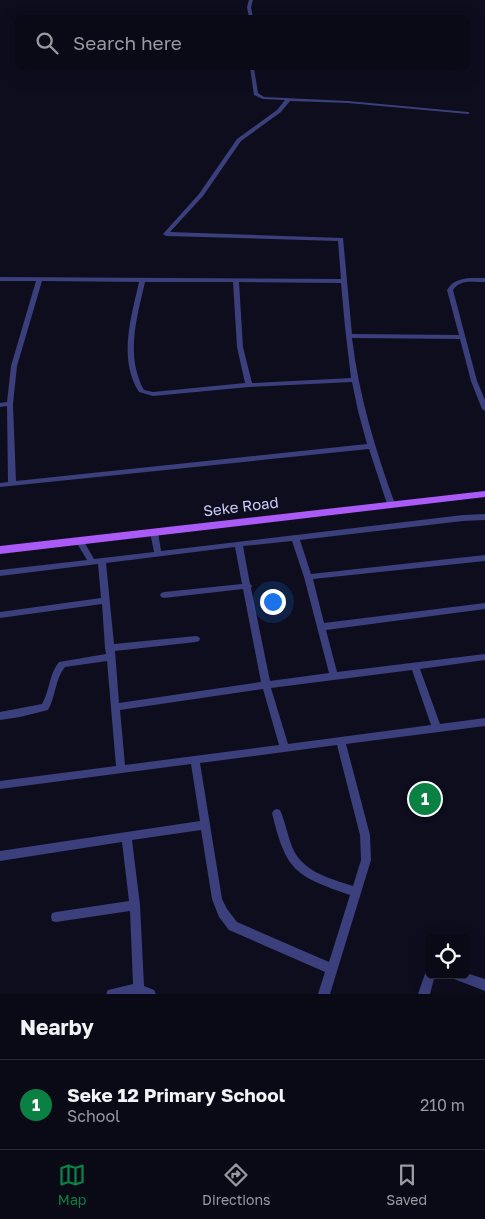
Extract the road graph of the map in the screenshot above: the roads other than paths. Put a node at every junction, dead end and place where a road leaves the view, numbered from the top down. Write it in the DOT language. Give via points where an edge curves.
graph roads {
  1 [pos="251,0"];
  2 [pos="250,15"];
  3 [pos="252,70"];
  4 [pos="289,99"];
  5 [pos="468,113"];
  6 [pos="0,279"];
  7 [pos="40,279"];
  8 [pos="142,280"];
  9 [pos="485,280"];
  10 [pos="236,281"];
  11 [pos="343,281"];
  12 [pos="349,336"];
  13 [pos="462,337"];
  14 [pos="355,380"];
  15 [pos="249,384"];
  16 [pos="10,404"];
  17 [pos="0,405"];
  18 [pos="485,408"];
  19 [pos="371,446"];
  20 [pos="12,484"];
  21 [pos="0,485"];
  22 [pos="485,494"];
  23 [pos="391,504"];
  24 [pos="485,517"];
  25 [pos="154,532"];
  26 [pos="294,537"];
  27 [pos="79,540"];
  28 [pos="239,546"];
  29 [pos="0,550"];
  30 [pos="158,554"];
  31 [pos="485,558"];
  32 [pos="102,561"];
  33 [pos="92,562"];
  34 [pos="0,573"];
  35 [pos="308,578"];
  36 [pos="248,586"];
  37 [pos="164,595"];
  38 [pos="104,601"];
  39 [pos="485,606"];
  40 [pos="0,615"];
  41 [pos="322,627"];
  42 [pos="196,639"];
  43 [pos="109,653"];
  44 [pos="485,656"];
  45 [pos="415,666"];
  46 [pos="334,676"];
  47 [pos="266,685"];
  48 [pos="115,707"];
  49 [pos="0,716"];
  50 [pos="485,722"];
  51 [pos="436,726"];
  52 [pos="340,740"];
  53 [pos="284,747"];
  54 [pos="195,759"];
  55 [pos="121,769"];
  56 [pos="0,785"];
  57 [pos="277,814"];
  58 [pos="204,825"];
  59 [pos="127,838"];
  60 [pos="0,856"];
  61 [pos="356,892"];
  62 [pos="135,905"];
  63 [pos="56,917"];
  64 [pos="332,968"];
  65 [pos="429,979"];
  66 [pos="469,979"];
  67 [pos="485,985"];
  68 [pos="139,989"];
  69 [pos="112,994"];
  70 [pos="150,994"];
  71 [pos="324,994"];
  72 [pos="424,994"];
  1 -- 2 [label="street" via="248,7"];
  3 -- 4 [label="street" via="256,94 263,98"];
  4 -- 5 [label="street"];
  4 -- 11 [label="street" via="280,111 238,140 201,195 166,234 341,239"];
  6 -- 7 [label="street"];
  7 -- 8 [label="street"];
  7 -- 16 [label="street" via="14,366"];
  8 -- 10 [label="street"];
  8 -- 15 [label="street" via="132,324 131,354 137,386 141,391 153,394"];
  9 -- 13 [label="street" via="467,280 452,285 450,290"];
  10 -- 11 [label="street"];
  10 -- 15 [label="street" via="240,347"];
  11 -- 12 [label="street"];
  12 -- 13 [label="street"];
  12 -- 14 [label="street"];
  13 -- 18 [label="street"];
  14 -- 15 [label="street"];
  14 -- 19 [label="street"];
  16 -- 17 [label="street"];
  16 -- 20 [label="street"];
  19 -- 20 [label="street"];
  19 -- 23 [label="street"];
  20 -- 21 [label="street"];
  22 -- 23 [label="main road, Seke Road"];
  23 -- 25 [label="main road, Seke Road"];
  24 -- 26 [label="street"];
  25 -- 27 [label="main road, Seke Road"];
  25 -- 30 [label="street"];
  26 -- 28 [label="street"];
  26 -- 35 [label="street"];
  27 -- 29 [label="main road, Seke Road"];
  27 -- 33 [label="street"];
  28 -- 30 [label="street"];
  28 -- 36 [label="street"];
  30 -- 32 [label="street"];
  31 -- 35 [label="street"];
  32 -- 33 [label="street"];
  32 -- 38 [label="street"];
  33 -- 34 [label="street"];
  35 -- 41 [label="street"];
  36 -- 37 [label="street"];
  36 -- 47 [label="street"];
  38 -- 40 [label="street"];
  38 -- 43 [label="street"];
  39 -- 41 [label="street"];
  41 -- 46 [label="street"];
  42 -- 43 [label="street"];
  43 -- 48 [label="street"];
  43 -- 49 [label="street" via="62,664 45,707"];
  44 -- 45 [label="street"];
  45 -- 46 [label="street"];
  45 -- 51 [label="street"];
  46 -- 47 [label="street"];
  47 -- 48 [label="street"];
  47 -- 53 [label="street"];
  48 -- 55 [label="street"];
  50 -- 51 [label="street"];
  51 -- 52 [label="street"];
  52 -- 53 [label="street"];
  52 -- 61 [label="street" via="367,848"];
  53 -- 54 [label="street"];
  54 -- 55 [label="street"];
  54 -- 58 [label="street"];
  55 -- 56 [label="street"];
  57 -- 61 [label="street" via="287,850 303,872"];
  58 -- 59 [label="street"];
  58 -- 64 [label="street" via="217,900 233,926"];
  59 -- 60 [label="street"];
  59 -- 62 [label="street"];
  61 -- 64 [label="street"];
  62 -- 63 [label="street"];
  62 -- 68 [label="street"];
  64 -- 71 [label="street"];
  65 -- 72 [label="street"];
  66 -- 67 [label="street"];
  68 -- 69 [label="street"];
  68 -- 70 [label="street"];
}
